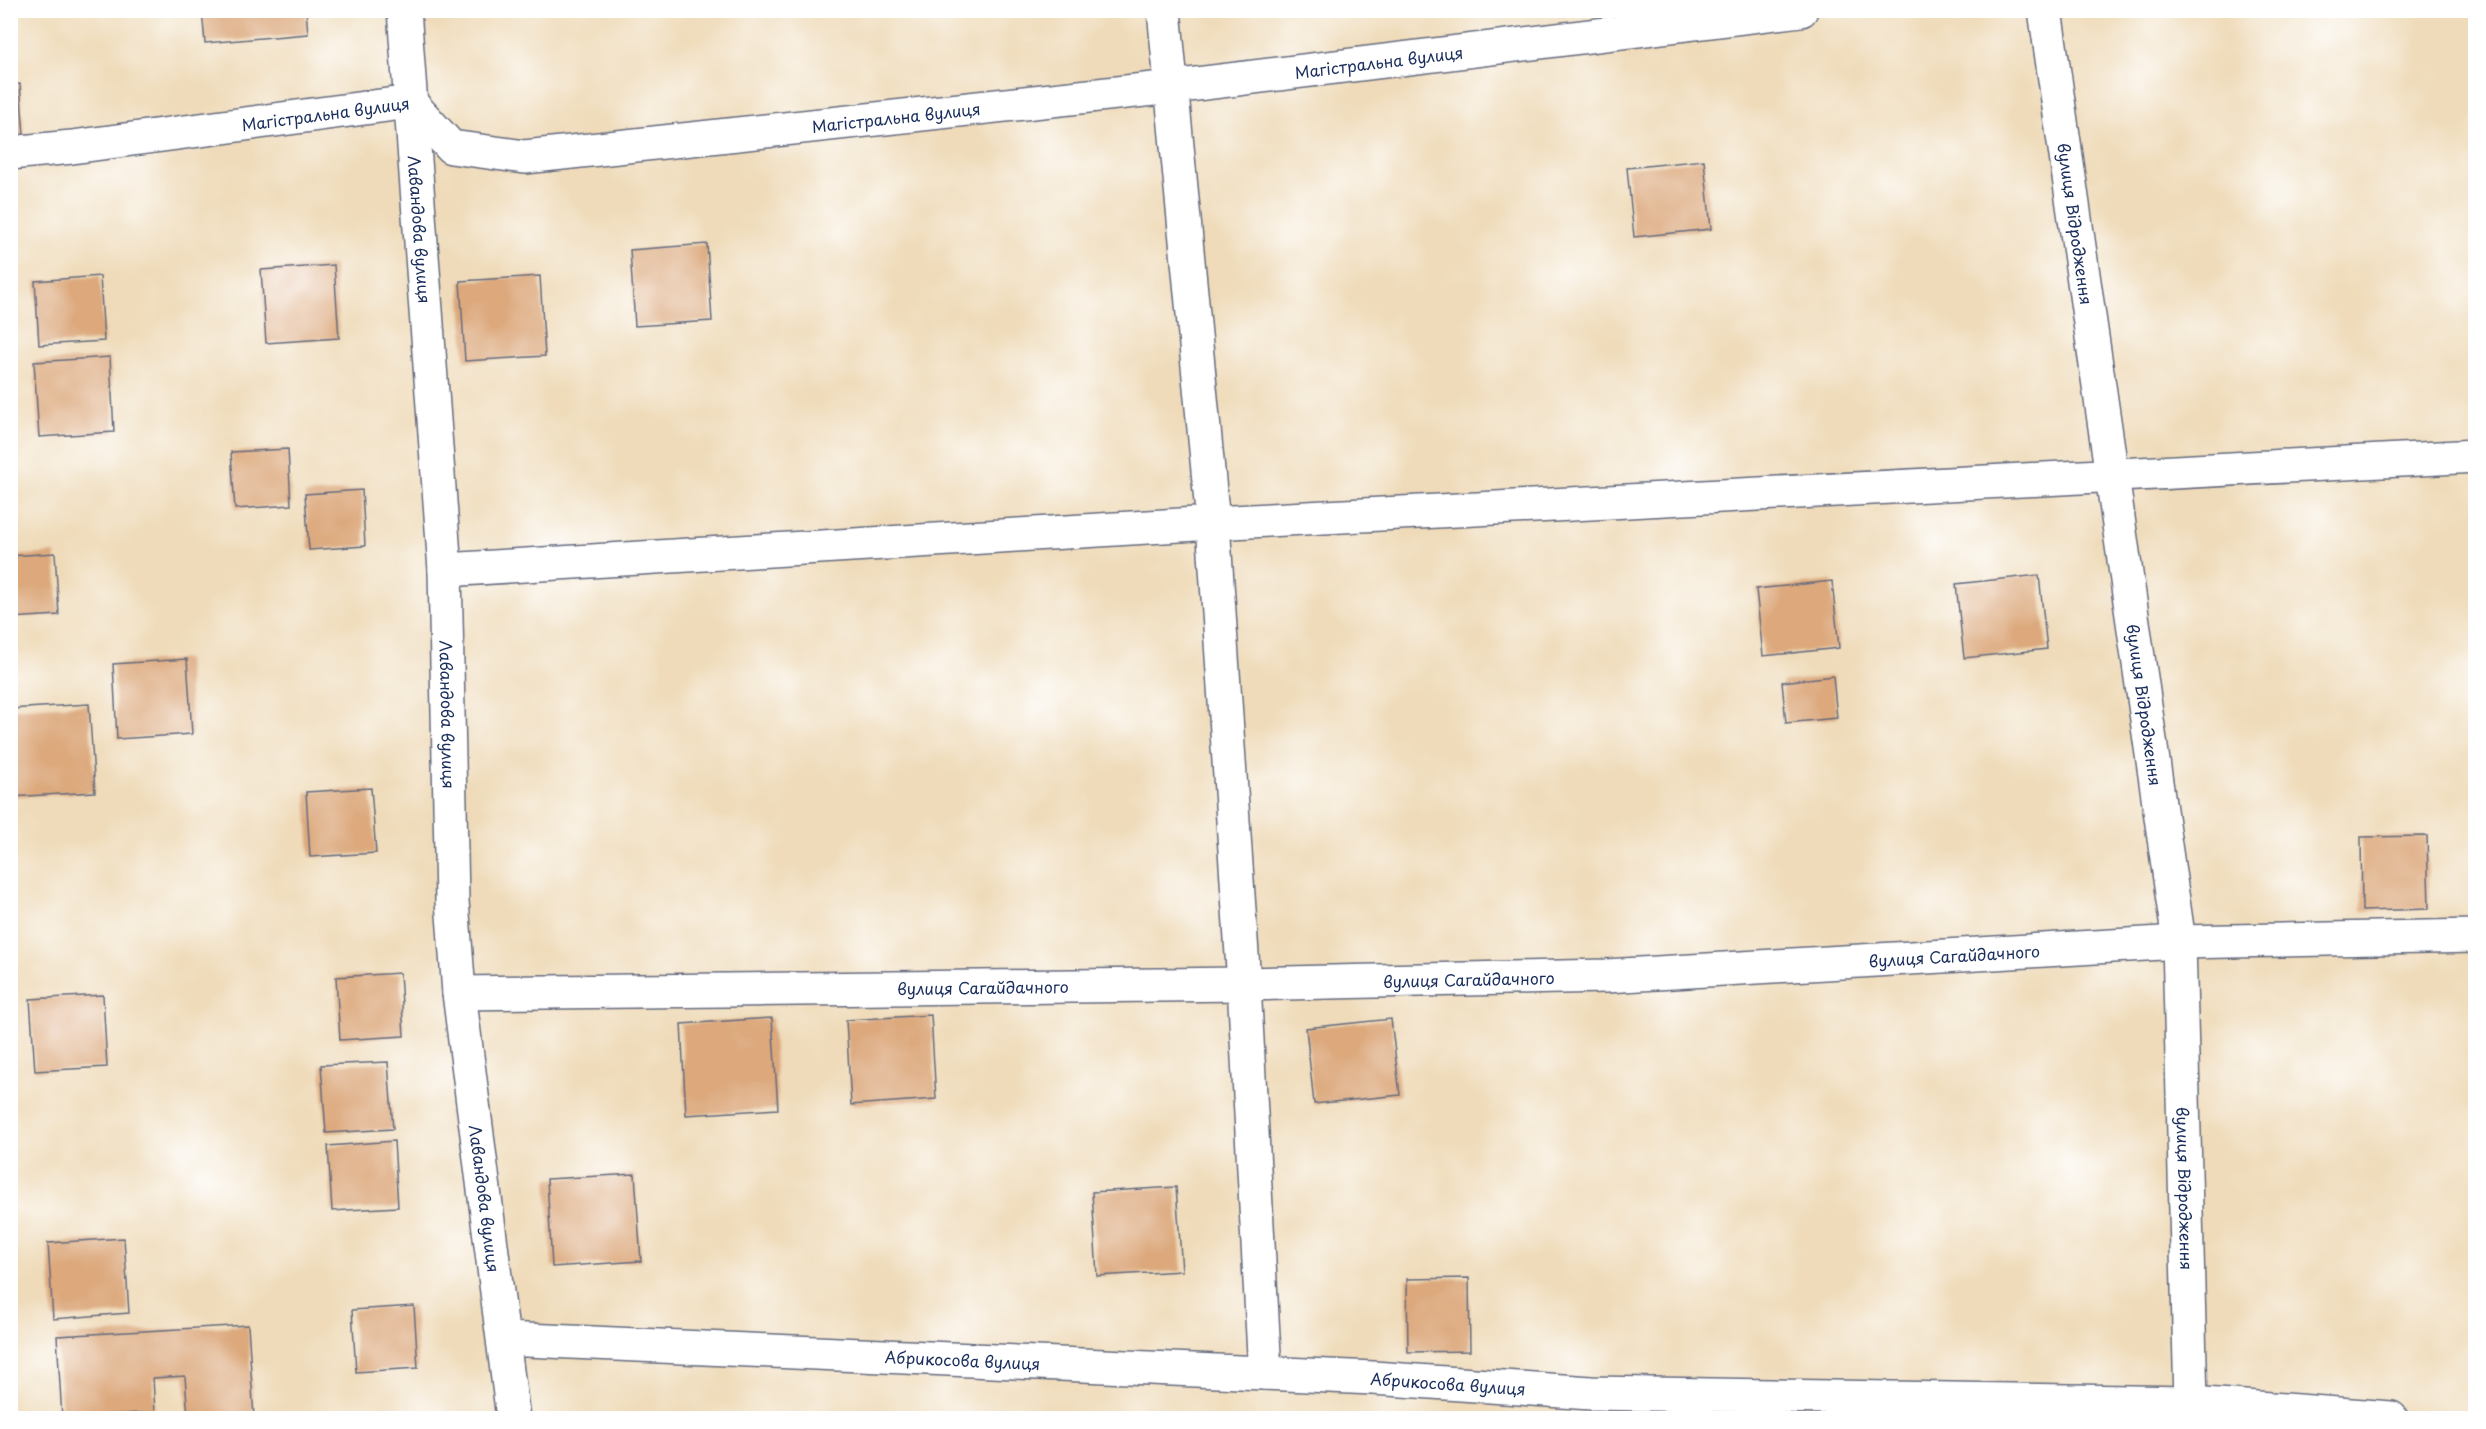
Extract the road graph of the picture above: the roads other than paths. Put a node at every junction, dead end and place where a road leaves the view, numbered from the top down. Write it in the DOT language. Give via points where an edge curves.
graph roads {
  1 [pos="404,10"];
  2 [pos="1164,10"];
  3 [pos="1801,10"];
  4 [pos="2044,10"];
  5 [pos="1172,87"];
  6 [pos="410,102"];
  7 [pos="10,153"];
  8 [pos="2475,456"];
  9 [pos="2113,476"];
  10 [pos="1213,524"];
  11 [pos="445,570"];
  12 [pos="2475,936"];
  13 [pos="2179,942"];
  14 [pos="1244,984"];
  15 [pos="459,993"];
  16 [pos="504,1340"];
  17 [pos="1265,1373"];
  18 [pos="1585,1406"];
  19 [pos="2188,1411"];
  20 [pos="513,1419"];
  21 [pos="2391,1419"];
  1 -- 6 [label="street, Лавандова вулиця"];
  2 -- 5 [label="street"];
  3 -- 5 [label="street, Магістральна вулиця"];
  4 -- 9 [label="street, вулиця Відродження"];
  5 -- 6 [label="street, Магістральна вулиця" via="525,157 451,147"];
  5 -- 10 [label="street"];
  6 -- 7 [label="street, Магістральна вулиця"];
  6 -- 11 [label="street, Лавандова вулиця"];
  8 -- 9 [label="street"];
  9 -- 10 [label="street"];
  9 -- 13 [label="street, вулиця Відродження"];
  10 -- 11 [label="street"];
  10 -- 14 [label="street"];
  11 -- 15 [label="street, Лавандова вулиця" via="452,901"];
  12 -- 13 [label="street, вулиця Сагайдачного"];
  13 -- 14 [label="street, вулиця Сагайдачного" via="1606,976"];
  13 -- 19 [label="street, вулиця Відродження"];
  14 -- 15 [label="street, вулиця Сагайдачного"];
  14 -- 17 [label="street"];
  15 -- 16 [label="street, Лавандова вулиця"];
  16 -- 17 [label="street, Абрикосова вулиця"];
  16 -- 20 [label="street, Лавандова вулиця"];
  17 -- 18 [label="street, Абрикосова вулиця"];
  18 -- 19 [label="street, Абрикосова вулиця"];
  19 -- 21 [label="street, Абрикосова вулиця"];
}
